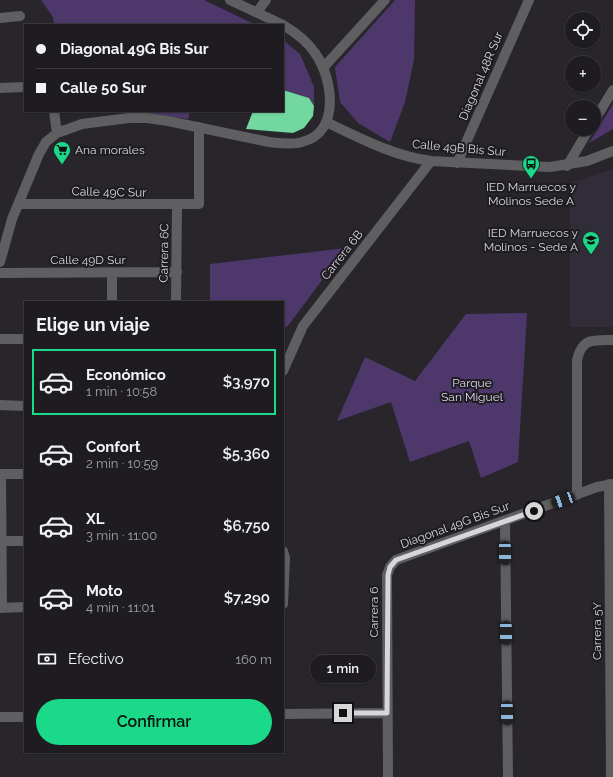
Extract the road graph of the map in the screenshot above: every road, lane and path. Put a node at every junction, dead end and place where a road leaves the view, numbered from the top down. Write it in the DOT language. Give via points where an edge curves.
graph roads {
  1 [pos="230,0"];
  2 [pos="266,0"];
  3 [pos="385,0"];
  4 [pos="528,0"];
  5 [pos="257,12"];
  6 [pos="20,16"];
  7 [pos="0,18"];
  8 [pos="281,24"];
  9 [pos="284,26"];
  10 [pos="323,68"];
  11 [pos="24,87"];
  12 [pos="0,88"];
  13 [pos="613,90"];
  14 [pos="601,110"];
  15 [pos="54,112"];
  16 [pos="326,122"];
  17 [pos="199,128"];
  18 [pos="57,133"];
  19 [pos="585,136"];
  20 [pos="613,151"];
  21 [pos="431,161"];
  22 [pos="457,163"];
  23 [pos="567,166"];
  24 [pos="19,204"];
  25 [pos="177,205"];
  26 [pos="0,262"];
  27 [pos="177,272"];
  28 [pos="0,273"];
  29 [pos="112,273"];
  30 [pos="112,301"];
  31 [pos="176,301"];
  32 [pos="0,339"];
  33 [pos="24,339"];
  34 [pos="613,340"];
  35 [pos="284,370"];
  36 [pos="0,405"];
  37 [pos="24,406"];
  38 [pos="0,474"];
  39 [pos="24,474"];
  40 [pos="611,484"];
  41 [pos="577,495"];
  42 [pos="505,521"];
  43 [pos="2,541"];
  44 [pos="24,541"];
  45 [pos="284,554"];
  46 [pos="390,567"];
  47 [pos="284,581"];
  48 [pos="24,607"];
  49 [pos="1,608"];
  50 [pos="612,706"];
  51 [pos="387,713"];
  52 [pos="284,714"];
  53 [pos="0,717"];
  54 [pos="24,717"];
  55 [pos="388,777"];
  56 [pos="508,777"];
  57 [pos="611,777"];
  1 -- 5 [label="street"];
  2 -- 5 [label="street"];
  3 -- 10 [label="street"];
  4 -- 22 [label="street, Diagonal 48R Sur"];
  5 -- 8 [label="street"];
  6 -- 7 [label="street"];
  9 -- 10 [label="street" via="307,43"];
  10 -- 16 [label="street" via="330,94 330,112"];
  11 -- 12 [label="street"];
  13 -- 14 [label="street"];
  15 -- 18 [label="street"];
  16 -- 17 [label="street" via="313,138 302,142 285,143"];
  16 -- 21 [label="street, Calle 49B Bis Sur" via="394,153"];
  17 -- 18 [label="street" via="147,118 129,118 82,124"];
  17 -- 25 [label="street, Calle 49C Sur" via="199,204"];
  18 -- 24 [label="street" via="46,142 39,154"];
  19 -- 23 [label="street"];
  20 -- 23 [label="street, Calle 49B Bis Sur"];
  21 -- 22 [label="street, Calle 49B Bis Sur"];
  21 -- 35 [label="street, Carrera 6B" via="303,326"];
  22 -- 23 [label="street, Calle 49B Bis Sur"];
  24 -- 25 [label="street, Calle 49C Sur"];
  24 -- 26 [label="street"];
  25 -- 27 [label="street, Carrera 6C"];
  27 -- 29 [label="street, Calle 49D Sur"];
  27 -- 31 [label="street, Carrera 6C"];
  28 -- 29 [label="street, Calle 49D Sur"];
  29 -- 30 [label="street"];
  32 -- 33 [label="street"];
  34 -- 41 [label="street" via="591,341 584,344 577,360"];
  36 -- 37 [label="street"];
  38 -- 39 [label="street"];
  38 -- 43 [label="street"];
  40 -- 41 [label="street, Diagonal 49G Bis Sur"];
  40 -- 50 [label="street, Carrera 5Y"];
  41 -- 42 [label="street, Diagonal 49G Bis Sur"];
  42 -- 46 [label="street, Diagonal 49G Bis Sur" via="396,560"];
  42 -- 56 [label="street"];
  43 -- 44 [label="street"];
  43 -- 49 [label="street"];
  45 -- 47 [label="street"];
  46 -- 51 [label="street, Carrera 6"];
  48 -- 49 [label="street"];
  50 -- 57 [label="street, Carrera 5Y"];
  51 -- 52 [label="street"];
  51 -- 55 [label="street, Carrera 6"];
  53 -- 54 [label="street"];
}
